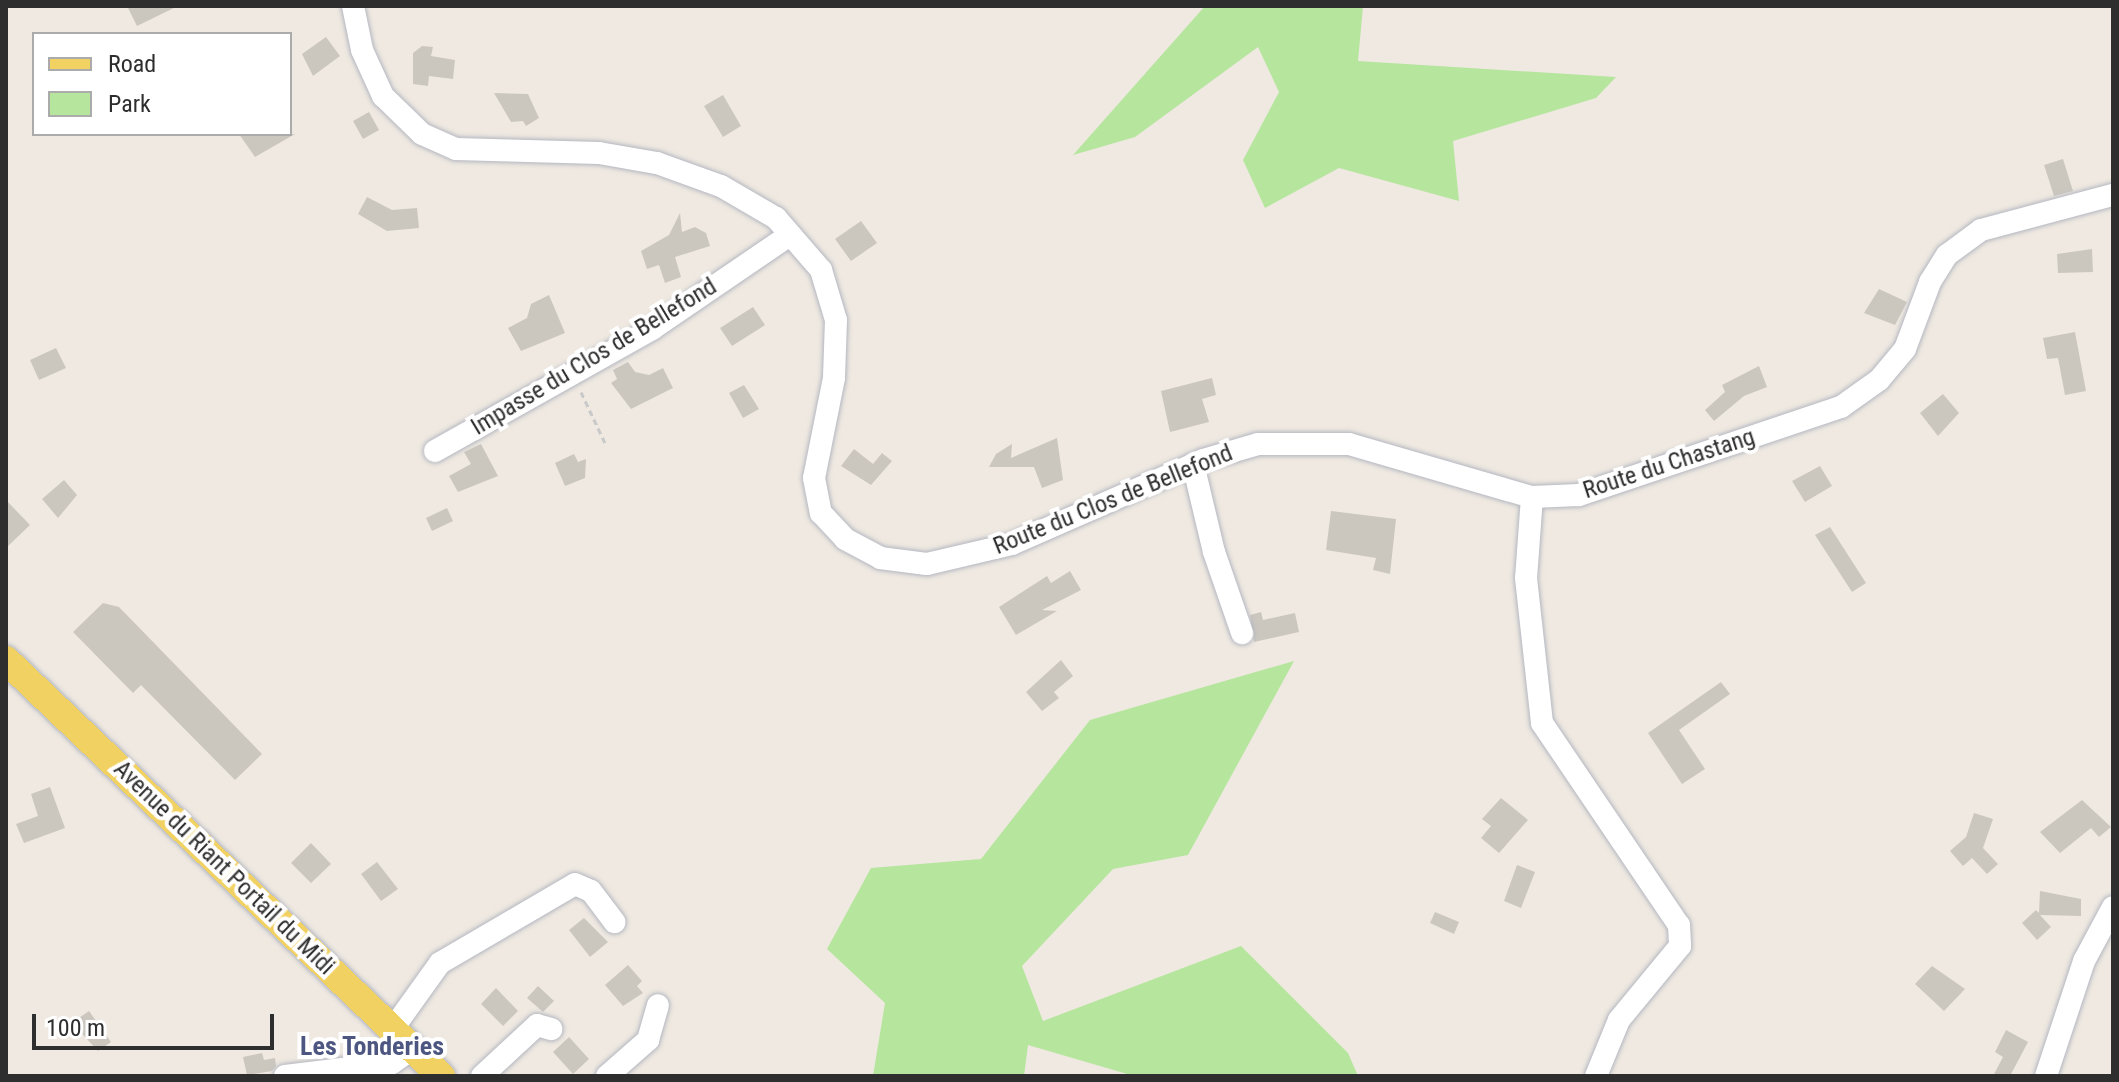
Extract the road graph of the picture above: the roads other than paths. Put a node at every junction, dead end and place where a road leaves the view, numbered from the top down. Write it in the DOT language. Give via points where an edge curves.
graph roads {
  1 [pos="353,6"];
  2 [pos="2113,195"];
  3 [pos="790,235"];
  4 [pos="435,451"];
  5 [pos="1193,464"];
  6 [pos="1532,497"];
  7 [pos="1242,633"];
  8 [pos="6,660"];
  9 [pos="2113,907"];
  10 [pos="614,922"];
  11 [pos="658,1005"];
  12 [pos="551,1029"];
  13 [pos="402,1039"];
  14 [pos="285,1076"];
  15 [pos="441,1076"];
  16 [pos="482,1076"];
  17 [pos="607,1076"];
  18 [pos="1596,1076"];
  19 [pos="2046,1076"];
  1 -- 3 [label="street, Route du Clos de Bellefond" via="362,50 383,96 422,134 456,149 599,153 657,163 721,186 776,218"];
  2 -- 6 [label="street, Route du Chastang" via="1981,230 1947,255 1930,282 1905,349 1879,380 1841,407 1579,495"];
  3 -- 4 [label="street, Impasse du Clos de Bellefond" via="652,329"];
  3 -- 5 [label="street, Route du Clos de Bellefond" via="821,270 836,320 834,378 814,478 821,513 845,539 880,558 927,564 1012,544"];
  5 -- 6 [label="street, Route du Clos de Bellefond" via="1258,444 1349,444"];
  5 -- 7 [label="street" via="1214,552"];
  6 -- 18 [label="street" via="1526,578 1542,723 1679,925 1680,946 1619,1020"];
  8 -- 13 [label="main road, Avenue du Riant Portail du Midi"];
  9 -- 19 [label="street" via="2084,961"];
  10 -- 13 [label="street" via="591,891 575,884 440,963"];
  11 -- 17 [label="street" via="648,1040"];
  12 -- 16 [label="street" via="537,1025"];
  13 -- 14 [label="street" via="392,1063"];
  13 -- 15 [label="main road, Avenue du Riant Portail du Midi"];
}
